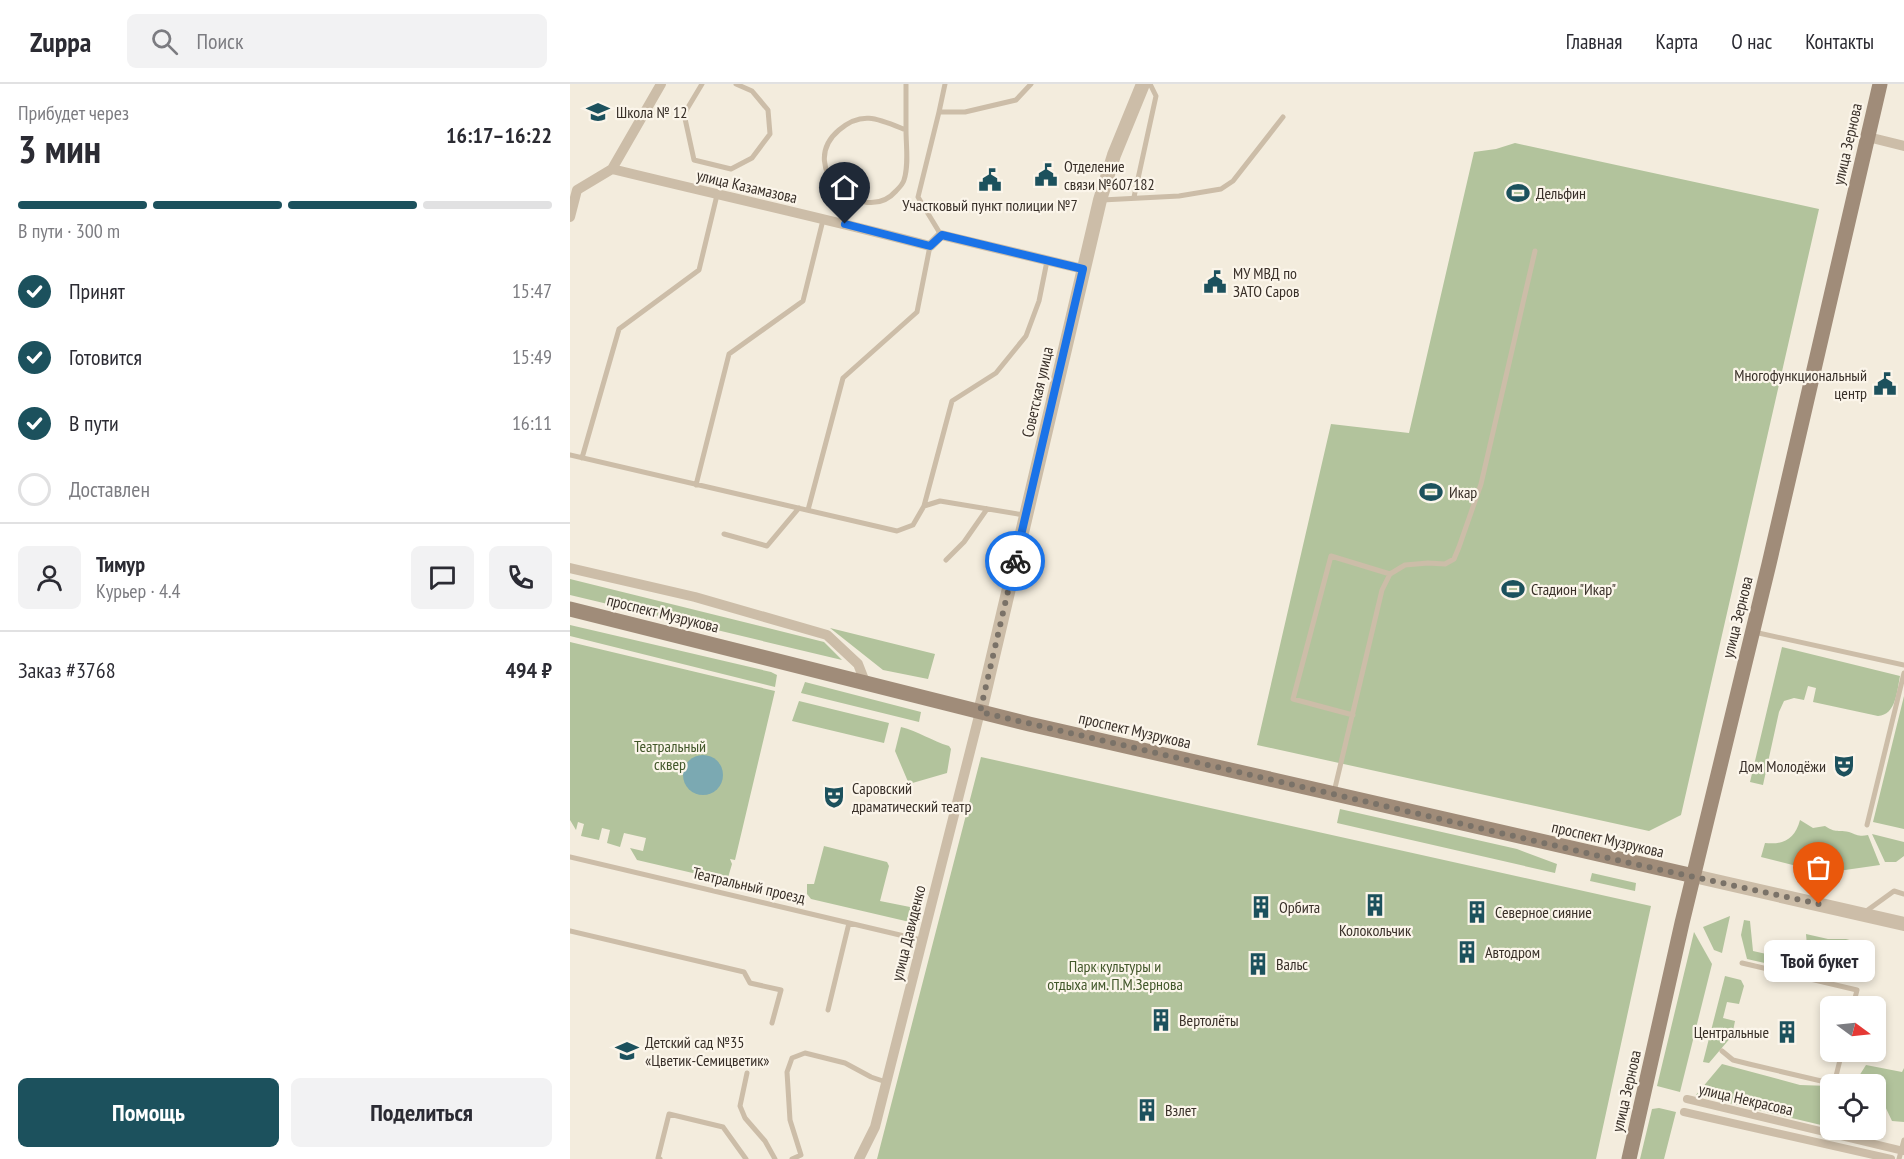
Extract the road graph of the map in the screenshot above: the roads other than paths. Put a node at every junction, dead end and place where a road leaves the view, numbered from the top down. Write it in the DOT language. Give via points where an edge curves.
graph roads {
  1 [pos="661,84"];
  2 [pos="702,84"];
  3 [pos="736,84"];
  4 [pos="906,84"];
  5 [pos="945,84"];
  6 [pos="1031,84"];
  7 [pos="1143,84"];
  8 [pos="1150,84"];
  9 [pos="1880,84"];
  10 [pos="939,112"];
  11 [pos="1283,117"];
  12 [pos="906,130"];
  13 [pos="1868,137"];
  14 [pos="1904,146"];
  15 [pos="612,169"];
  16 [pos="573,189"];
  17 [pos="717,195"];
  18 [pos="1134,197"];
  19 [pos="1100,200"];
  20 [pos="570,217"];
  21 [pos="824,218"];
  22 [pos="942,235"];
  23 [pos="930,246"];
  24 [pos="1535,251"];
  25 [pos="1047,261"];
  26 [pos="1083,269"];
  27 [pos="570,455"];
  28 [pos="582,458"];
  29 [pos="696,485"];
  30 [pos="924,506"];
  31 [pos="799,508"];
  32 [pos="987,509"];
  33 [pos="808,510"];
  34 [pos="1024,515"];
  35 [pos="724,534"];
  36 [pos="946,560"];
  37 [pos="570,568"];
  38 [pos="1390,574"];
  39 [pos="570,609"];
  40 [pos="1752,632"];
  41 [pos="1904,665"];
  42 [pos="1904,673"];
  43 [pos="865,682"];
  44 [pos="980,712"];
  45 [pos="1353,715"];
  46 [pos="1334,794"];
  47 [pos="1867,825"];
  48 [pos="570,857"];
  49 [pos="1694,876"];
  50 [pos="1904,894"];
  51 [pos="1862,914"];
  52 [pos="849,923"];
  53 [pos="1904,924"];
  54 [pos="570,931"];
  55 [pos="921,940"];
  56 [pos="1742,963"];
  57 [pos="1856,996"];
  58 [pos="828,1010"];
  59 [pos="772,1023"];
  60 [pos="1722,1051"];
  61 [pos="1840,1062"];
  62 [pos="747,1073"];
  63 [pos="885,1082"];
  64 [pos="1687,1099"];
  65 [pos="1684,1112"];
  66 [pos="1904,1140"];
  67 [pos="1902,1153"];
  68 [pos="660,1159"];
  69 [pos="747,1159"];
  70 [pos="775,1159"];
  71 [pos="792,1159"];
  72 [pos="859,1159"];
  73 [pos="1629,1159"];
  74 [pos="1891,1159"];
  1 -- 15 [label="street"];
  2 -- 3 [label="lane" via="684,114 694,160 731,169 752,158 770,134 768,110 752,91"];
  4 -- 12 [label="lane"];
  5 -- 10 [label="lane"];
  6 -- 10 [label="lane" via="1016,100 965,112"];
  7 -- 19 [label="street, Советская улица"];
  8 -- 18 [label="lane" via="1156,96"];
  9 -- 13 [label="main road, улица Зернова"];
  10 -- 22 [label="lane" via="918,197"];
  11 -- 18 [label="lane" via="1233,181 1221,189 1179,196"];
  12 -- 12 [label="lane" via="904,182 892,196 878,203 856,200 838,190 828,177 824,153 832,135 851,120 870,118"];
  13 -- 14 [label="street"];
  13 -- 40 [label="main road, улица Зернова"];
  15 -- 16 [label="street"];
  15 -- 17 [label="street, улица Казамазова"];
  16 -- 20 [label="street"];
  17 -- 21 [label="street, улица Казамазова"];
  17 -- 28 [label="lane" via="699,270 619,329"];
  18 -- 19 [label="lane"];
  19 -- 26 [label="street, Советская улица"];
  21 -- 23 [label="street, улица Казамазова"];
  21 -- 29 [label="lane" via="803,301 729,354"];
  22 -- 23 [label="street"];
  22 -- 25 [label="street"];
  23 -- 33 [label="lane" via="917,312 843,378"];
  24 -- 38 [label="lane" via="1481,484 1459,547 1454,558 1445,564 1405,565"];
  25 -- 26 [label="street"];
  25 -- 30 [label="lane" via="1040,301 1026,336 996,373 952,401"];
  26 -- 34 [label="street, Советская улица"];
  27 -- 28 [label="lane"];
  28 -- 29 [label="lane"];
  29 -- 31 [label="lane"];
  30 -- 32 [label="lane" via="940,501"];
  30 -- 33 [label="lane" via="913,525 897,531"];
  31 -- 33 [label="lane"];
  31 -- 35 [label="lane" via="767,546"];
  32 -- 34 [label="lane"];
  32 -- 36 [label="lane"];
  34 -- 44 [label="street, Советская улица"];
  37 -- 43 [label="street" via="694,597 827,635 858,664"];
  38 -- 45 [label="lane" via="1382,590"];
  38 -- 45 [label="lane" via="1331,556 1293,699"];
  39 -- 43 [label="main road, проспект Музрукова"];
  40 -- 41 [label="lane"];
  40 -- 49 [label="main road, улица Зернова"];
  42 -- 47 [label="lane"];
  43 -- 44 [label="main road, проспект Музрукова"];
  44 -- 46 [label="main road, проспект Музрукова"];
  44 -- 55 [label="street, улица Давиденко"];
  45 -- 46 [label="lane"];
  46 -- 49 [label="main road, проспект Музрукова"];
  48 -- 52 [label="lane, Театральный проезд"];
  49 -- 51 [label="street"];
  49 -- 73 [label="main road, улица Зернова"];
  50 -- 51 [label="lane" via="1894,891"];
  51 -- 53 [label="street"];
  52 -- 55 [label="lane, Театральный проезд"];
  52 -- 58 [label="lane"];
  54 -- 59 [label="lane" via="744,972 750,983 781,990"];
  55 -- 63 [label="street, улица Давиденко"];
  56 -- 57 [label="lane" via="1857,990"];
  60 -- 61 [label="lane" via="1733,1060 1834,1084"];
  62 -- 70 [label="lane" via="740,1106"];
  63 -- 71 [label="lane" via="845,1063 805,1053 792,1058 787,1088 790,1120 801,1155"];
  63 -- 72 [label="street, улица Давиденко" via="875,1126"];
  64 -- 67 [label="street, улица Некрасова"];
  65 -- 74 [label="street, улица Некрасова"];
  66 -- 67 [label="lane"];
  68 -- 69 [label="lane" via="669,1114 723,1127"];
}
